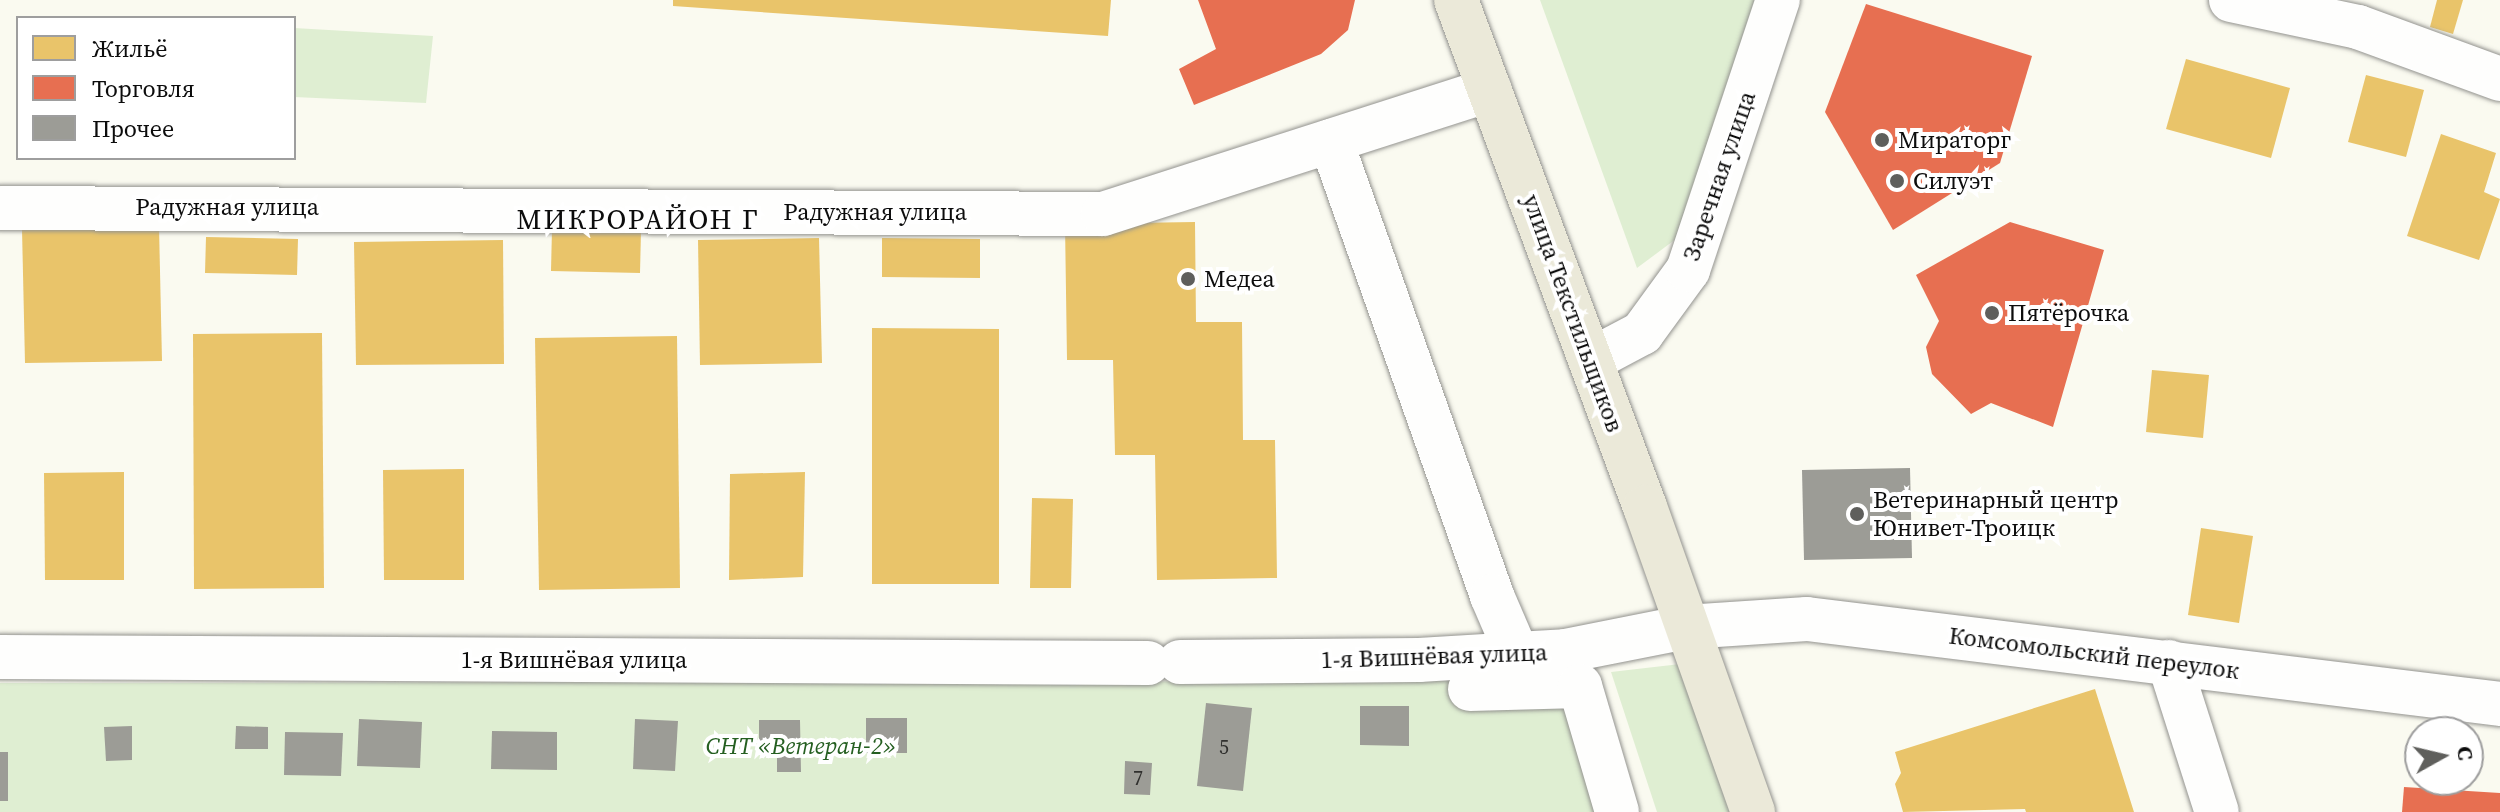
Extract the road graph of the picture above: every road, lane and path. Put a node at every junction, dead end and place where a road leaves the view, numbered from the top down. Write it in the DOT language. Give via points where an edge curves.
graph roads {
  1 [pos="1456,0"];
  2 [pos="1778,0"];
  3 [pos="2231,0"];
  4 [pos="2500,79"];
  5 [pos="1490,90"];
  6 [pos="1331,141"];
  7 [pos="0,208"];
  8 [pos="1591,360"];
  9 [pos="1686,627"];
  10 [pos="1517,654"];
  11 [pos="0,657"];
  12 [pos="2169,662"];
  13 [pos="1470,689"];
  14 [pos="2500,704"];
  15 [pos="1617,812"];
  16 [pos="1753,812"];
  17 [pos="2217,812"];
  1 -- 5 [label="main road, улица Текстильщиков"];
  2 -- 8 [label="street, Заречная улица" via="1688,270 1642,333"];
  3 -- 4 [label="street" via="2358,27"];
  5 -- 6 [label="street, Радужная улица"];
  5 -- 8 [label="main road, улица Текстильщиков"];
  6 -- 7 [label="street, Радужная улица" via="1103,214"];
  6 -- 10 [label="street"];
  8 -- 9 [label="main road, улица Текстильщиков"];
  9 -- 10 [label="street, 1-я Вишнёвая улица" via="1565,651"];
  9 -- 12 [label="street, Комсомольский переулок" via="1807,619"];
  9 -- 16 [label="main road, улица Текстильщиков"];
  10 -- 11 [label="street, 1-я Вишнёвая улица" via="1164,662"];
  12 -- 14 [label="street, Комсомольский переулок"];
  12 -- 17 [label="street"];
  13 -- 15 [label="street" via="1580,686"];
}
